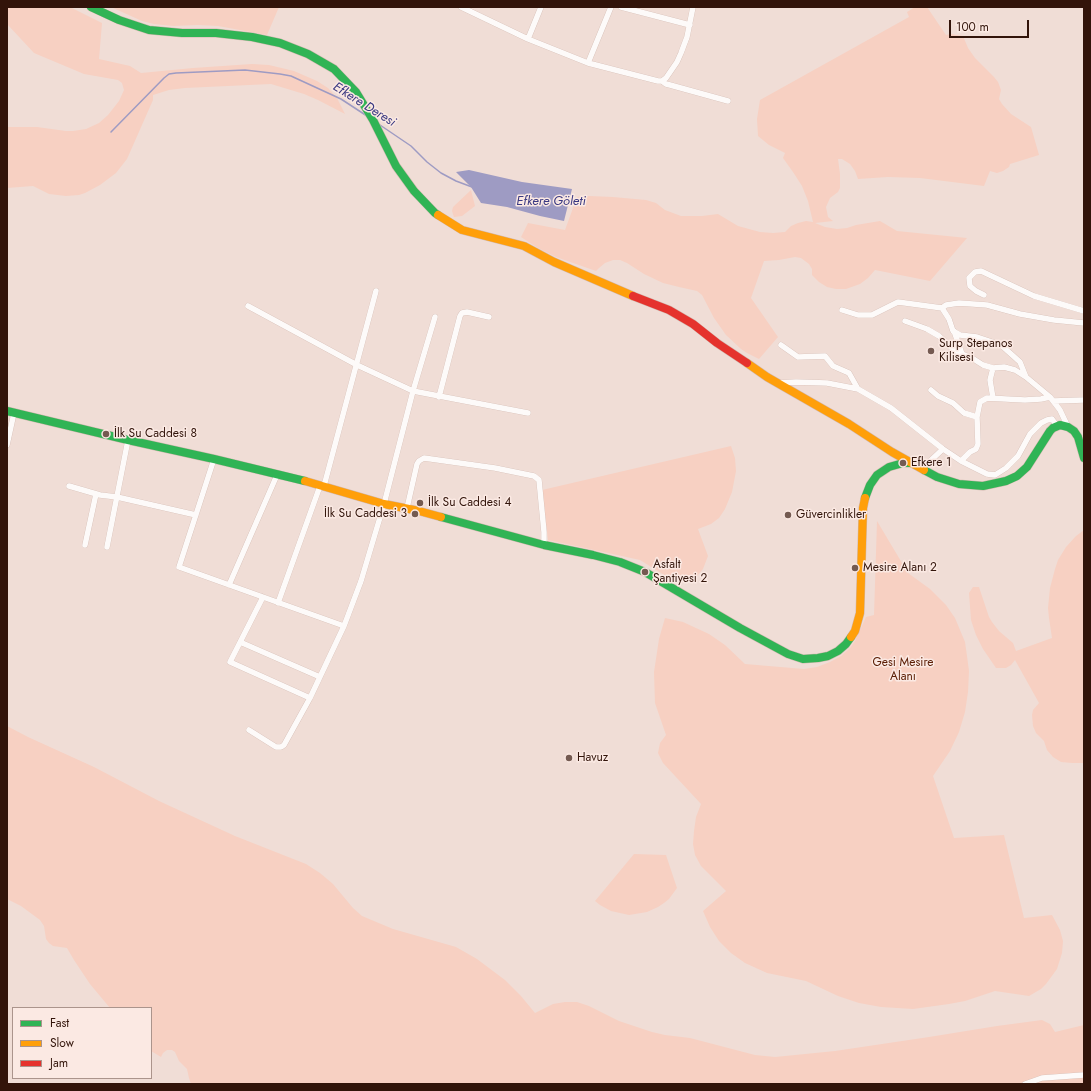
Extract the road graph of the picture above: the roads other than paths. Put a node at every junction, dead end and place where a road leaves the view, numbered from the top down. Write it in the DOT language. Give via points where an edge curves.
graph roads {
  1 [pos="91,7"];
  2 [pos="461,7"];
  3 [pos="541,7"];
  4 [pos="610,7"];
  5 [pos="621,7"];
  6 [pos="694,7"];
  7 [pos="690,25"];
  8 [pos="528,39"];
  9 [pos="588,63"];
  10 [pos="662,80"];
  11 [pos="728,101"];
  12 [pos="376,291"];
  13 [pos="984,295"];
  14 [pos="248,306"];
  15 [pos="942,308"];
  16 [pos="842,310"];
  17 [pos="1084,310"];
  18 [pos="435,317"];
  19 [pos="489,317"];
  20 [pos="906,321"];
  21 [pos="1084,323"];
  22 [pos="954,331"];
  23 [pos="781,345"];
  24 [pos="962,354"];
  25 [pos="357,365"];
  26 [pos="993,368"];
  27 [pos="1026,378"];
  28 [pos="779,384"];
  29 [pos="858,389"];
  30 [pos="931,390"];
  31 [pos="413,391"];
  32 [pos="439,397"];
  33 [pos="993,398"];
  34 [pos="1052,399"];
  35 [pos="1084,400"];
  36 [pos="11,412"];
  37 [pos="528,413"];
  38 [pos="977,417"];
  39 [pos="1057,426"];
  40 [pos="1068,427"];
  41 [pos="128,440"];
  42 [pos="7,446"];
  43 [pos="943,449"];
  44 [pos="1084,458"];
  45 [pos="214,459"];
  46 [pos="961,461"];
  47 [pos="911,463"];
  48 [pos="277,475"];
  49 [pos="69,486"];
  50 [pos="322,486"];
  51 [pos="96,494"];
  52 [pos="117,497"];
  53 [pos="384,504"];
  54 [pos="407,508"];
  55 [pos="196,515"];
  56 [pos="85,545"];
  57 [pos="544,545"];
  58 [pos="107,547"];
  59 [pos="229,585"];
  60 [pos="263,597"];
  61 [pos="278,602"];
  62 [pos="344,626"];
  63 [pos="240,642"];
  64 [pos="320,678"];
  65 [pos="310,698"];
  66 [pos="249,730"];
  67 [pos="1084,1075"];
  68 [pos="1025,1084"];
  1 -- 28 [label="street" via="118,20 149,30 252,37 280,43 308,54 334,69 356,92 396,166 414,191 435,213 462,230 524,246 554,262 669,310"];
  2 -- 8 [label="street"];
  3 -- 8 [label="street"];
  4 -- 9 [label="street"];
  5 -- 7 [label="street"];
  6 -- 7 [label="street"];
  7 -- 10 [label="street" via="679,58"];
  8 -- 9 [label="street"];
  9 -- 10 [label="street" via="653,80"];
  10 -- 11 [label="street" via="670,86"];
  12 -- 25 [label="street"];
  13 -- 17 [label="street" via="970,286 969,278 975,272 981,271 1034,296"];
  14 -- 25 [label="street"];
  15 -- 16 [label="street" via="898,302 872,315 858,315"];
  15 -- 21 [label="street" via="959,303 987,305 1020,314"];
  15 -- 22 [label="street"];
  18 -- 31 [label="street"];
  19 -- 32 [label="street" via="467,312 460,316"];
  20 -- 24 [label="street" via="939,336"];
  22 -- 24 [label="street"];
  22 -- 27 [label="street" via="960,335 977,337 1001,345 1020,362"];
  23 -- 29 [label="street" via="798,357 825,356 833,366 849,374"];
  24 -- 26 [label="street"];
  25 -- 31 [label="street"];
  25 -- 50 [label="street"];
  26 -- 27 [label="street" via="1015,370"];
  26 -- 33 [label="street" via="990,380"];
  27 -- 34 [label="street"];
  28 -- 29 [label="street" via="827,383"];
  28 -- 47 [label="street"];
  29 -- 43 [label="street" via="891,408"];
  30 -- 38 [label="street" via="964,413"];
  31 -- 32 [label="street"];
  31 -- 53 [label="street"];
  32 -- 37 [label="street"];
  33 -- 34 [label="street"];
  33 -- 38 [label="street" via="980,402"];
  34 -- 35 [label="street"];
  34 -- 40 [label="street"];
  36 -- 41 [label="street"];
  36 -- 42 [label="street"];
  38 -- 46 [label="street" via="978,444"];
  39 -- 40 [label="street"];
  39 -- 46 [label="street" via="1052,419 1041,422 1030,434 1018,456 995,475 987,474"];
  39 -- 47 [label="street" via="1050,431 1027,467 1006,481 983,486 959,484"];
  40 -- 44 [label="street" via="1078,438"];
  41 -- 45 [label="street"];
  41 -- 52 [label="street"];
  43 -- 46 [label="street"];
  43 -- 47 [label="street" via="929,462"];
  45 -- 48 [label="street"];
  45 -- 55 [label="street"];
  47 -- 57 [label="street" via="889,467 877,475 865,496 859,618 855,631 846,644 828,656 803,659 788,654 645,572 620,562"];
  48 -- 50 [label="street"];
  48 -- 59 [label="street"];
  49 -- 51 [label="street"];
  50 -- 53 [label="street"];
  50 -- 61 [label="street"];
  51 -- 52 [label="street"];
  51 -- 56 [label="street"];
  52 -- 55 [label="street"];
  52 -- 58 [label="street"];
  53 -- 54 [label="street"];
  53 -- 62 [label="street" via="361,581"];
  54 -- 57 [label="street"];
  54 -- 57 [label="street" via="417,464 424,458 534,476 539,480"];
  55 -- 59 [label="street" via="179,567"];
  59 -- 60 [label="street"];
  60 -- 61 [label="street"];
  60 -- 63 [label="street"];
  61 -- 62 [label="street"];
  62 -- 64 [label="street"];
  63 -- 64 [label="street"];
  63 -- 65 [label="street" via="230,662"];
  64 -- 65 [label="street"];
  65 -- 66 [label="street" via="281,747 276,747"];
  67 -- 68 [label="street" via="1042,1078"];
}
